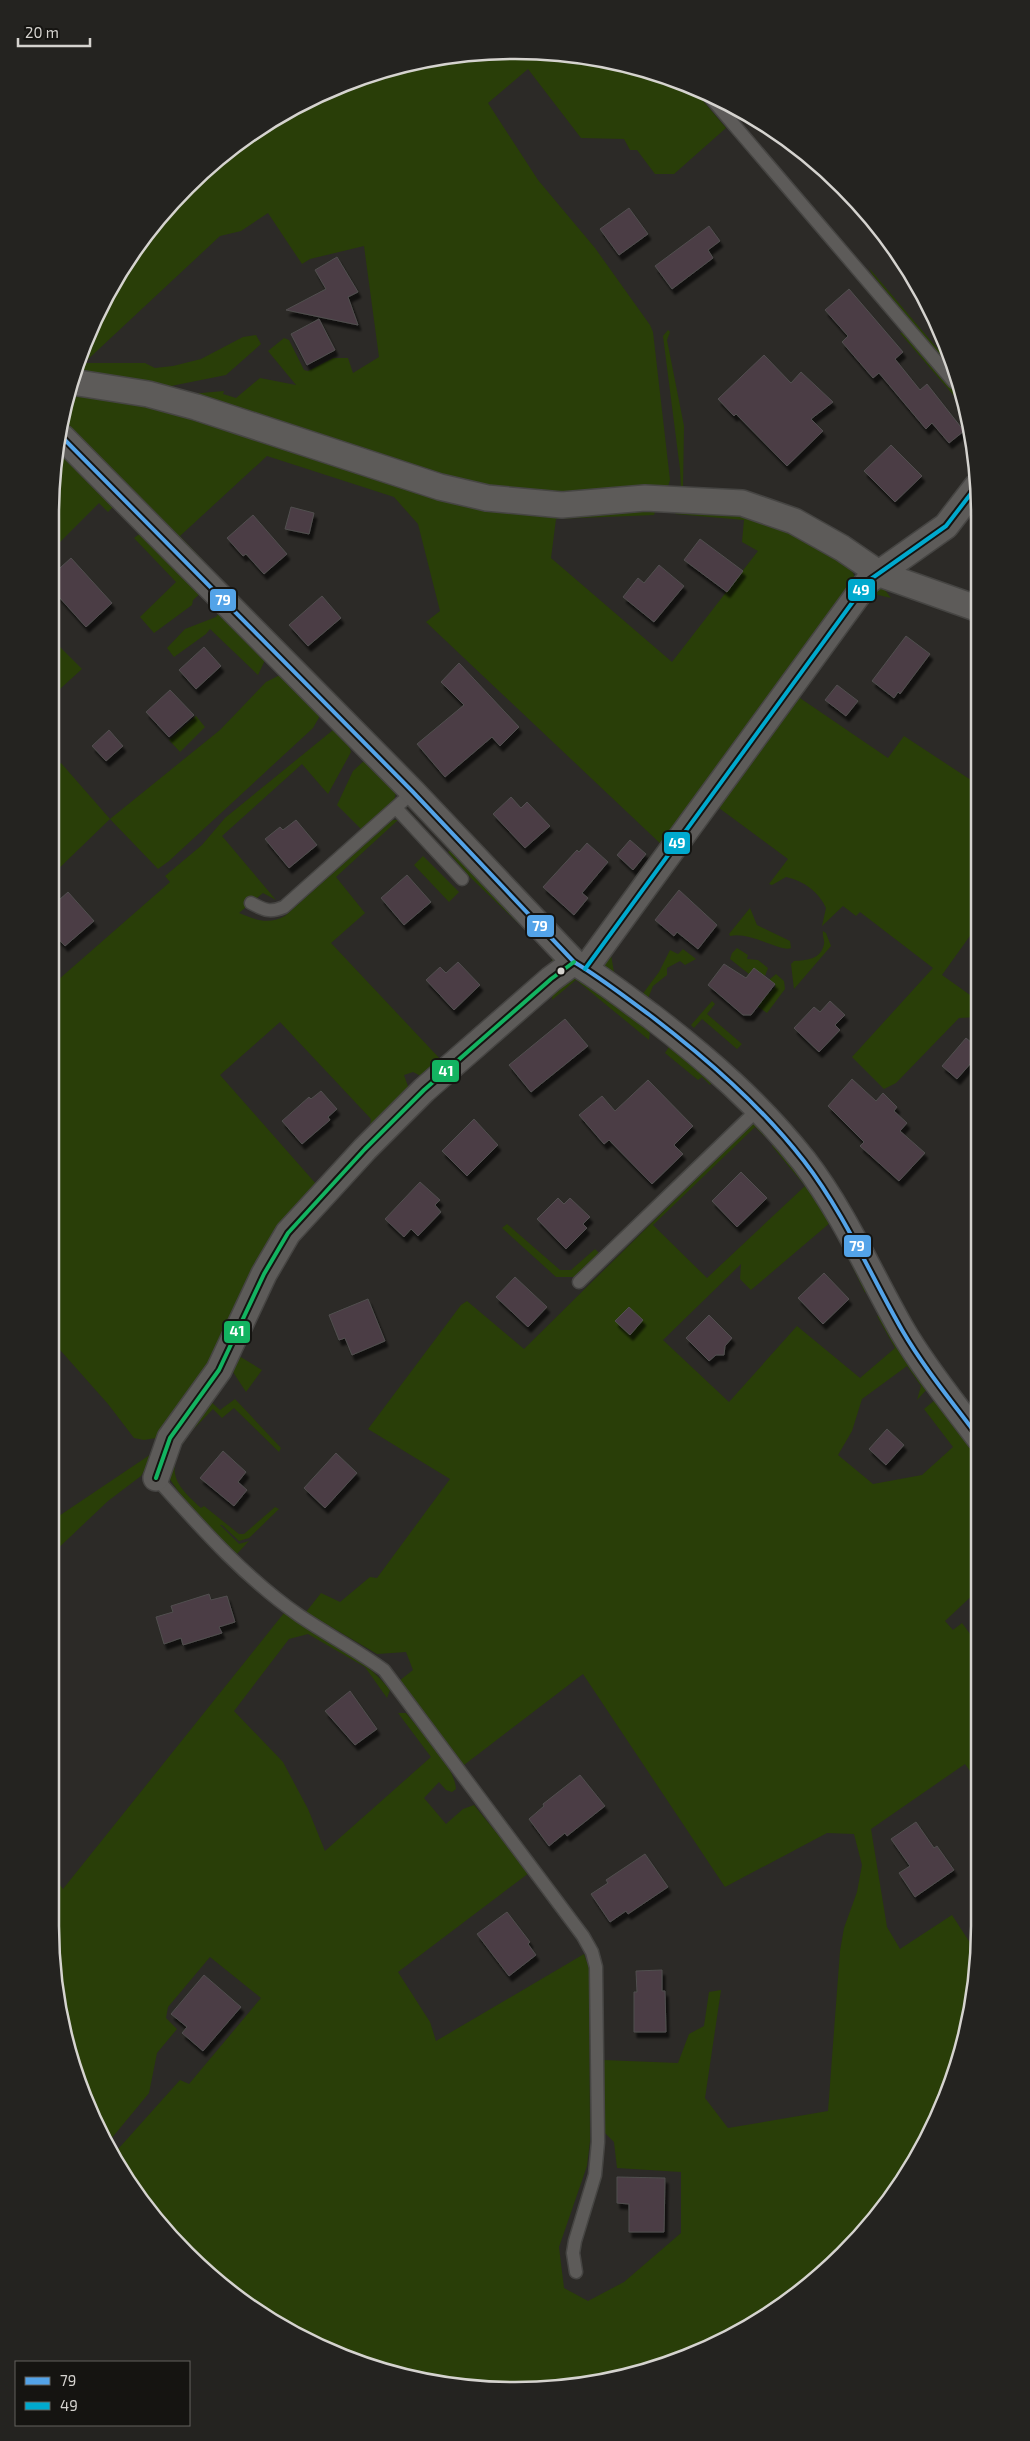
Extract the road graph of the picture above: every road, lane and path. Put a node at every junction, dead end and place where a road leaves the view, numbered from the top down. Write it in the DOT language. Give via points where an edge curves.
graph roads {
  1 [pos="719,107"];
  2 [pos="950,377"];
  3 [pos="78,383"];
  4 [pos="65,441"];
  5 [pos="970,494"];
  6 [pos="880,574"];
  7 [pos="971,606"];
  8 [pos="404,800"];
  9 [pos="442,842"];
  10 [pos="462,879"];
  11 [pos="251,903"];
  12 [pos="579,965"];
  13 [pos="753,1103"];
  14 [pos="580,1282"];
  15 [pos="971,1427"];
  16 [pos="156,1478"];
  17 [pos="576,2272"];
  1 -- 2 [label="lane"];
  3 -- 6 [label="street" via="148,394 196,407 440,487 487,498 562,505 645,498 742,503 794,522 842,548"];
  4 -- 8 [label="street"];
  5 -- 6 [label="street" via="946,526"];
  6 -- 7 [label="street"];
  6 -- 12 [label="street" via="868,580"];
  8 -- 9 [label="street"];
  8 -- 11 [label="lane" via="284,906 274,912 264,911"];
  9 -- 10 [label="lane"];
  9 -- 12 [label="street"];
  12 -- 13 [label="street" via="673,1033"];
  12 -- 16 [label="street" via="551,979 424,1090 288,1233 264,1274 219,1370 170,1438"];
  13 -- 14 [label="lane" via="750,1117"];
  13 -- 15 [label="street" via="804,1162 843,1219 903,1332"];
  16 -- 17 [label="lane" via="202,1530 246,1572 300,1616 384,1670 592,1952 596,1967 598,2142 595,2174 575,2241"];
}
